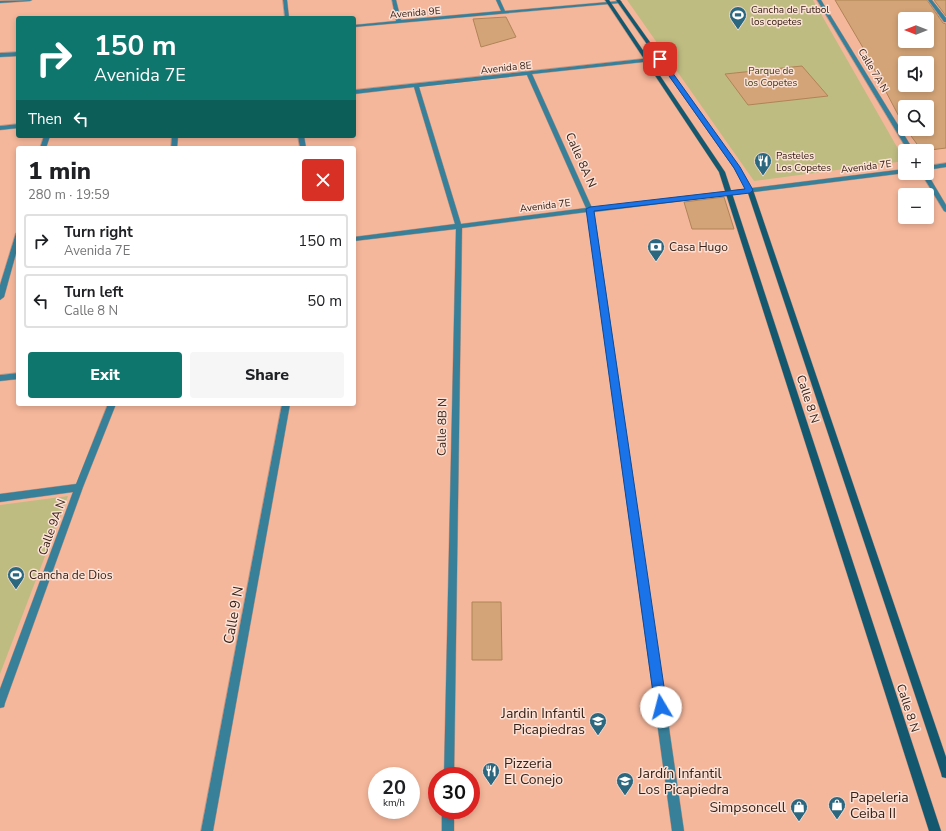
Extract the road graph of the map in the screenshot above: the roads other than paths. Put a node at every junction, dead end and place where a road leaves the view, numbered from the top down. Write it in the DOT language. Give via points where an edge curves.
graph roads {
  1 [pos="30,0"];
  2 [pos="285,0"];
  3 [pos="394,0"];
  4 [pos="498,0"];
  5 [pos="819,0"];
  6 [pos="930,0"];
  7 [pos="619,1"];
  8 [pos="0,2"];
  9 [pos="608,2"];
  10 [pos="504,13"];
  11 [pos="287,16"];
  12 [pos="946,21"];
  13 [pos="399,22"];
  14 [pos="356,26"];
  15 [pos="16,54"];
  16 [pos="0,55"];
  17 [pos="660,59"];
  18 [pos="647,60"];
  19 [pos="529,74"];
  20 [pos="416,86"];
  21 [pos="356,92"];
  22 [pos="16,126"];
  23 [pos="0,128"];
  24 [pos="907,144"];
  25 [pos="946,165"];
  26 [pos="934,167"];
  27 [pos="898,172"];
  28 [pos="928,180"];
  29 [pos="750,190"];
  30 [pos="729,192"];
  31 [pos="590,209"];
  32 [pos="946,210"];
  33 [pos="459,226"];
  34 [pos="356,239"];
  35 [pos="16,242"];
  36 [pos="0,297"];
  37 [pos="16,376"];
  38 [pos="0,378"];
  39 [pos="111,406"];
  40 [pos="286,406"];
  41 [pos="79,487"];
  42 [pos="0,498"];
  43 [pos="0,703"];
  44 [pos="449,767"];
  45 [pos="946,773"];
  46 [pos="448,819"];
  47 [pos="207,831"];
  48 [pos="448,831"];
  49 [pos="678,831"];
  50 [pos="935,831"];
  1 -- 8 [label="street"];
  2 -- 11 [label="street"];
  3 -- 13 [label="street"];
  4 -- 10 [label="street"];
  5 -- 24 [label="street, Calle 7A N"];
  6 -- 12 [label="street"];
  7 -- 9 [label="street, Avenida 9E"];
  7 -- 17 [label="street, Calle 8 N"];
  9 -- 10 [label="street, Avenida 9E"];
  9 -- 18 [label="street, Calle 8 N"];
  10 -- 13 [label="street, Avenida 9E"];
  13 -- 14 [label="street, Avenida 9E"];
  15 -- 16 [label="street"];
  17 -- 18 [label="street, Avenida 8E"];
  17 -- 29 [label="street, Calle 8 N"];
  18 -- 19 [label="street, Avenida 8E"];
  18 -- 30 [label="street, Calle 8 N" via="722,172"];
  19 -- 20 [label="street, Avenida 8E"];
  19 -- 31 [label="street, Calle 8A N"];
  20 -- 21 [label="street, Avenida 8E"];
  20 -- 33 [label="street, Calle 8B N"];
  22 -- 23 [label="street"];
  25 -- 26 [label="street"];
  27 -- 29 [label="street, Avenida 7E"];
  28 -- 32 [label="street"];
  29 -- 30 [label="street, Avenida 7E"];
  29 -- 45 [label="street, Calle 8 N"];
  30 -- 31 [label="street, Avenida 7E"];
  30 -- 50 [label="street, Calle 8 N"];
  31 -- 33 [label="street, Avenida 7E"];
  31 -- 49 [label="street, Calle 8A N"];
  33 -- 34 [label="street, Avenida 7E"];
  33 -- 44 [label="street, Calle 8B N"];
  35 -- 36 [label="street"];
  37 -- 38 [label="street"];
  39 -- 41 [label="street, Calle 9A N"];
  40 -- 47 [label="street, Calle 9 N"];
  41 -- 42 [label="street"];
  41 -- 43 [label="street, Calle 9A N"];
  46 -- 48 [label="street"];
}
